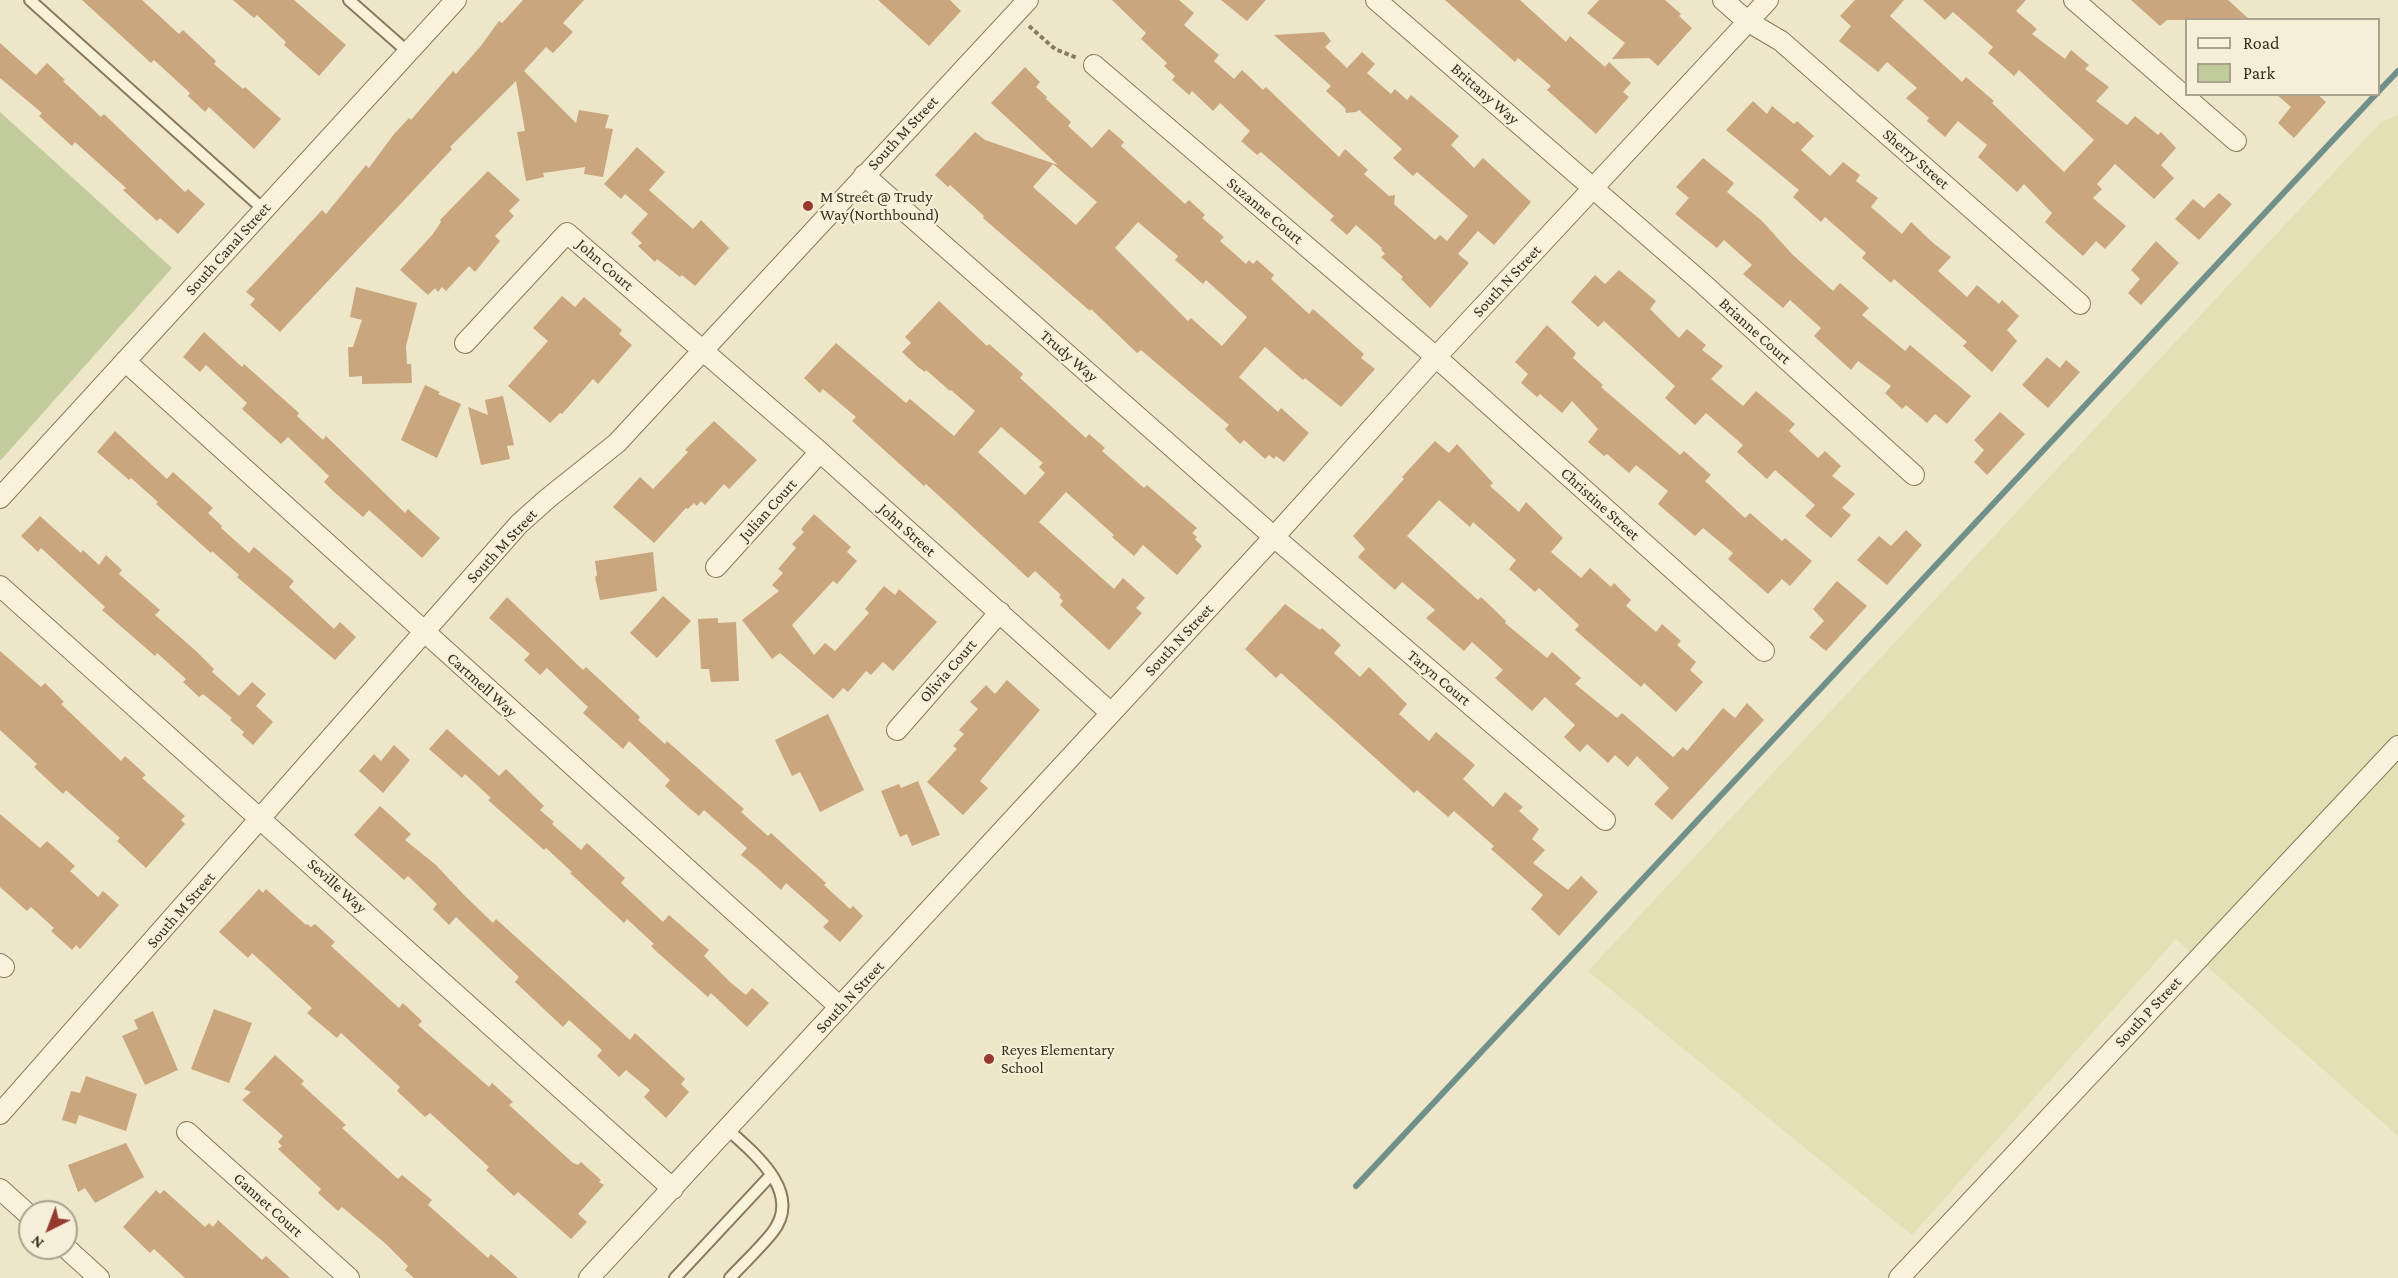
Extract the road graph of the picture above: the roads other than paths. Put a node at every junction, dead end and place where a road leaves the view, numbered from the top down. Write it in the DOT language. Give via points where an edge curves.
graph roads {
  1 [pos="30,0"];
  2 [pos="349,0"];
  3 [pos="456,0"];
  4 [pos="1376,0"];
  5 [pos="1723,0"];
  6 [pos="1768,0"];
  7 [pos="2074,0"];
  8 [pos="1021,7"];
  9 [pos="1747,21"];
  10 [pos="409,53"];
  11 [pos="1094,65"];
  12 [pos="2236,141"];
  13 [pos="864,175"];
  14 [pos="1594,189"];
  15 [pos="263,209"];
  16 [pos="2080,304"];
  17 [pos="465,344"];
  18 [pos="702,349"];
  19 [pos="1436,357"];
  20 [pos="125,361"];
  21 [pos="820,452"];
  22 [pos="1914,475"];
  23 [pos="0,498"];
  24 [pos="1274,537"];
  25 [pos="716,567"];
  26 [pos="0,586"];
  27 [pos="1000,612"];
  28 [pos="424,632"];
  29 [pos="1764,651"];
  30 [pos="1111,713"];
  31 [pos="897,730"];
  32 [pos="2398,746"];
  33 [pos="262,818"];
  34 [pos="1605,820"];
  35 [pos="840,1007"];
  36 [pos="0,1114"];
  37 [pos="727,1129"];
  38 [pos="187,1132"];
  39 [pos="771,1175"];
  40 [pos="0,1189"];
  41 [pos="673,1189"];
  42 [pos="18,1205"];
  43 [pos="78,1259"];
  44 [pos="99,1278"];
  45 [pos="349,1278"];
  46 [pos="589,1278"];
  47 [pos="675,1278"];
  48 [pos="730,1278"];
  49 [pos="1899,1278"];
  1 -- 15 [label="lane"];
  2 -- 10 [label="lane"];
  3 -- 10 [label="street, South Canal Street"];
  4 -- 14 [label="street, Brittany Way"];
  5 -- 9 [label="street, Sherry Street"];
  6 -- 9 [label="street, South N Street"];
  7 -- 12 [label="street"];
  8 -- 13 [label="street, South M Street"];
  9 -- 14 [label="street, South N Street"];
  9 -- 16 [label="street, Sherry Street" via="1781,41"];
  10 -- 15 [label="street, South Canal Street"];
  11 -- 19 [label="street, Suzanne Court"];
  13 -- 18 [label="street, South M Street"];
  13 -- 24 [label="street, Trudy Way"];
  14 -- 19 [label="street, South N Street"];
  14 -- 22 [label="street, Brianne Court"];
  15 -- 20 [label="street, South Canal Street"];
  17 -- 18 [label="street, John Court" via="567,233"];
  18 -- 21 [label="street, John Street"];
  18 -- 28 [label="street, South M Street" via="617,443 519,524"];
  19 -- 24 [label="street, South N Street"];
  19 -- 29 [label="street, Christine Street"];
  20 -- 23 [label="street, South Canal Street"];
  20 -- 28 [label="street, Cartmell Way"];
  21 -- 25 [label="street, Julian Court"];
  21 -- 27 [label="street, John Street"];
  24 -- 30 [label="street, South N Street"];
  24 -- 34 [label="street, Taryn Court"];
  26 -- 33 [label="street, Seville Way"];
  27 -- 30 [label="street, John Street"];
  27 -- 31 [label="street, Olivia Court"];
  28 -- 33 [label="street, South M Street"];
  28 -- 35 [label="street, Cartmell Way"];
  30 -- 35 [label="street, South N Street"];
  32 -- 49 [label="street, South P Street"];
  33 -- 36 [label="street, South M Street"];
  33 -- 41 [label="street, Seville Way"];
  35 -- 37 [label="street, South N Street"];
  37 -- 39 [label="lane"];
  37 -- 41 [label="street, South N Street"];
  38 -- 45 [label="street, Gannet Court"];
  39 -- 47 [label="lane"];
  39 -- 48 [label="lane" via="782,1203 778,1223"];
  40 -- 42 [label="street"];
  41 -- 46 [label="street, South N Street"];
  43 -- 44 [label="street"];
}
